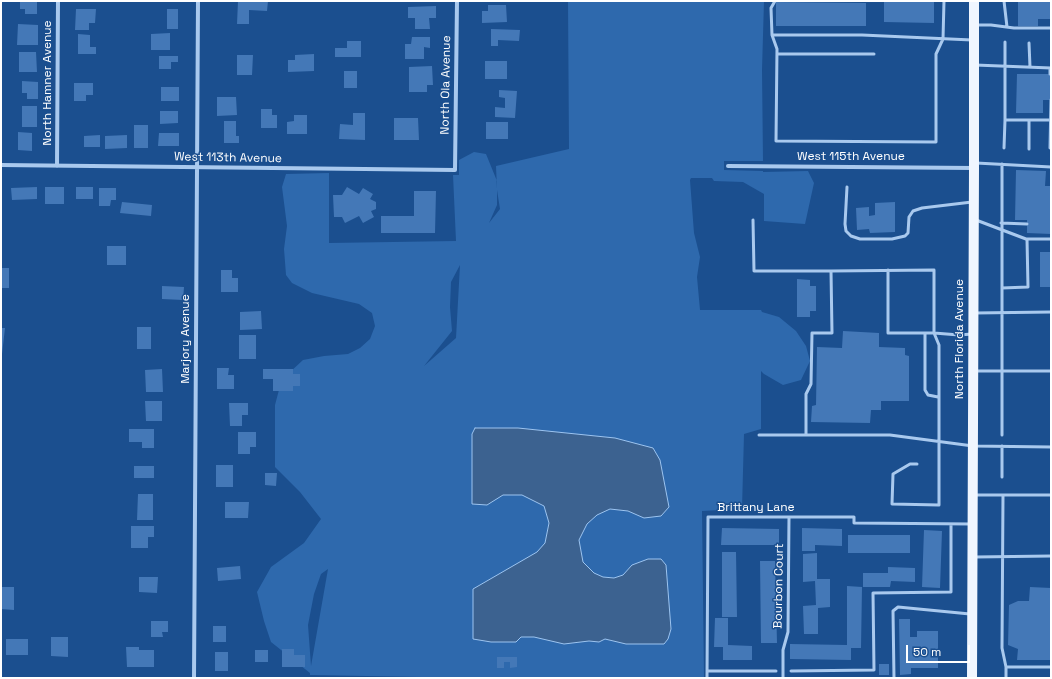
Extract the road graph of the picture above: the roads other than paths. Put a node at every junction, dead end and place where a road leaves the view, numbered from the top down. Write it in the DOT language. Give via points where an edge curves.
graph roads {
  1 [pos="58,1"];
  2 [pos="198,1"];
  3 [pos="457,1"];
  4 [pos="775,1"];
  5 [pos="944,1"];
  6 [pos="974,1"];
  7 [pos="1004,1"];
  8 [pos="974,24"];
  9 [pos="1006,26"];
  10 [pos="1051,28"];
  11 [pos="772,35"];
  12 [pos="943,39"];
  13 [pos="973,40"];
  14 [pos="1005,42"];
  15 [pos="1029,43"];
  16 [pos="776,54"];
  17 [pos="874,54"];
  18 [pos="974,65"];
  19 [pos="1005,65"];
  20 [pos="1030,67"];
  21 [pos="1051,68"];
  22 [pos="1050,74"];
  23 [pos="1051,100"];
  24 [pos="1005,120"];
  25 [pos="1029,121"];
  26 [pos="1051,121"];
  27 [pos="1004,148"];
  28 [pos="1050,148"];
  29 [pos="1029,149"];
  30 [pos="1051,161"];
  31 [pos="1002,164"];
  32 [pos="1,165"];
  33 [pos="58,166"];
  34 [pos="728,166"];
  35 [pos="974,166"];
  36 [pos="1051,166"];
  37 [pos="197,167"];
  38 [pos="455,170"];
  39 [pos="848,187"];
  40 [pos="974,201"];
  41 [pos="753,220"];
  42 [pos="974,220"];
  43 [pos="1002,223"];
  44 [pos="1027,224"];
  45 [pos="1001,230"];
  46 [pos="1027,239"];
  47 [pos="1051,239"];
  48 [pos="888,270"];
  49 [pos="831,271"];
  50 [pos="1002,288"];
  51 [pos="974,312"];
  52 [pos="1003,312"];
  53 [pos="1051,312"];
  54 [pos="926,333"];
  55 [pos="934,333"];
  56 [pos="973,334"];
  57 [pos="973,371"];
  58 [pos="1002,371"];
  59 [pos="1051,371"];
  60 [pos="938,397"];
  61 [pos="759,435"];
  62 [pos="806,435"];
  63 [pos="1002,435"];
  64 [pos="938,442"];
  65 [pos="973,446"];
  66 [pos="1002,446"];
  67 [pos="1051,447"];
  68 [pos="917,464"];
  69 [pos="1002,478"];
  70 [pos="973,495"];
  71 [pos="1003,495"];
  72 [pos="1051,495"];
  73 [pos="789,517"];
  74 [pos="951,524"];
  75 [pos="972,524"];
  76 [pos="1003,556"];
  77 [pos="1051,556"];
  78 [pos="972,557"];
  79 [pos="972,614"];
  80 [pos="1006,667"];
  81 [pos="1051,667"];
  82 [pos="707,671"];
  83 [pos="776,671"];
  84 [pos="791,671"];
  85 [pos="194,678"];
  86 [pos="707,678"];
  87 [pos="783,678"];
  88 [pos="894,678"];
  89 [pos="972,678"];
  90 [pos="1006,678"];
  1 -- 33 [label="street, North Hamner Avenue"];
  2 -- 37 [label="street, Marjory Avenue"];
  3 -- 38 [label="street, North Ola Avenue"];
  4 -- 11 [label="lane" via="771,8"];
  5 -- 12 [label="lane"];
  6 -- 8 [label="main road, North Florida Avenue"];
  7 -- 9 [label="lane"];
  8 -- 9 [label="lane"];
  8 -- 13 [label="main road, North Florida Avenue"];
  9 -- 10 [label="lane"];
  11 -- 12 [label="lane" via="862,35"];
  11 -- 16 [label="lane" via="777,49"];
  12 -- 13 [label="lane"];
  12 -- 16 [label="lane" via="936,54 936,142 776,141"];
  13 -- 18 [label="main road, North Florida Avenue"];
  14 -- 19 [label="lane"];
  15 -- 20 [label="lane"];
  16 -- 17 [label="lane"];
  18 -- 19 [label="lane"];
  18 -- 35 [label="main road, North Florida Avenue"];
  19 -- 20 [label="lane"];
  19 -- 24 [label="lane"];
  20 -- 21 [label="lane"];
  21 -- 22 [label="lane"];
  23 -- 26 [label="lane"];
  24 -- 25 [label="lane"];
  24 -- 27 [label="lane"];
  25 -- 26 [label="lane"];
  25 -- 29 [label="lane"];
  26 -- 28 [label="lane"];
  30 -- 36 [label="lane"];
  31 -- 35 [label="lane"];
  31 -- 36 [label="lane"];
  31 -- 43 [label="lane"];
  32 -- 33 [label="street, West 113th Avenue"];
  33 -- 37 [label="street, West 113th Avenue"];
  34 -- 35 [label="street, West 115th Avenue"];
  35 -- 40 [label="main road, North Florida Avenue"];
  37 -- 38 [label="street, West 113th Avenue"];
  37 -- 85 [label="street, Marjory Avenue"];
  39 -- 40 [label="lane" via="846,230 851,236 860,239 892,239 905,236 913,211"];
  40 -- 42 [label="main road, North Florida Avenue"];
  41 -- 49 [label="lane" via="754,271"];
  42 -- 45 [label="lane"];
  42 -- 51 [label="main road, North Florida Avenue"];
  43 -- 44 [label="lane"];
  43 -- 45 [label="lane"];
  45 -- 46 [label="lane"];
  45 -- 50 [label="lane"];
  46 -- 47 [label="lane"];
  46 -- 50 [label="lane" via="1028,287"];
  48 -- 49 [label="lane"];
  48 -- 54 [label="lane" via="888,334"];
  48 -- 55 [label="lane" via="934,270"];
  49 -- 62 [label="lane" via="832,333 812,333 811,384 806,394"];
  50 -- 52 [label="lane"];
  51 -- 52 [label="lane"];
  51 -- 56 [label="main road, North Florida Avenue"];
  52 -- 53 [label="lane"];
  52 -- 58 [label="lane"];
  54 -- 55 [label="lane"];
  54 -- 60 [label="lane" via="926,390 928,395"];
  55 -- 56 [label="lane"];
  55 -- 60 [label="lane" via="939,345"];
  56 -- 57 [label="main road, North Florida Avenue"];
  57 -- 58 [label="lane"];
  57 -- 65 [label="main road, North Florida Avenue"];
  58 -- 59 [label="lane"];
  58 -- 63 [label="lane"];
  60 -- 64 [label="lane"];
  61 -- 62 [label="lane"];
  62 -- 64 [label="lane" via="890,435"];
  64 -- 65 [label="lane"];
  64 -- 68 [label="lane" via="939,505 892,504 893,474 910,464"];
  65 -- 66 [label="lane"];
  65 -- 70 [label="main road, North Florida Avenue"];
  66 -- 67 [label="lane"];
  66 -- 69 [label="lane"];
  70 -- 71 [label="lane"];
  70 -- 75 [label="main road, North Florida Avenue"];
  71 -- 72 [label="lane"];
  71 -- 76 [label="lane"];
  73 -- 74 [label="lane, Brittany Lane" via="854,517 854,524"];
  73 -- 82 [label="lane, Brittany Lane" via="708,517"];
  73 -- 87 [label="lane, Bourbon Court" via="788,632 783,650"];
  74 -- 75 [label="lane, Brittany Lane"];
  74 -- 84 [label="lane" via="951,592 873,593 874,670"];
  75 -- 78 [label="main road, North Florida Avenue"];
  76 -- 77 [label="lane"];
  76 -- 78 [label="lane"];
  76 -- 80 [label="lane" via="1002,648"];
  78 -- 79 [label="main road, North Florida Avenue"];
  79 -- 88 [label="lane" via="898,607 893,611"];
  79 -- 89 [label="main road, North Florida Avenue"];
  80 -- 81 [label="lane"];
  80 -- 90 [label="lane"];
  82 -- 83 [label="lane"];
  82 -- 86 [label="lane, Brittany Lane"];
}
